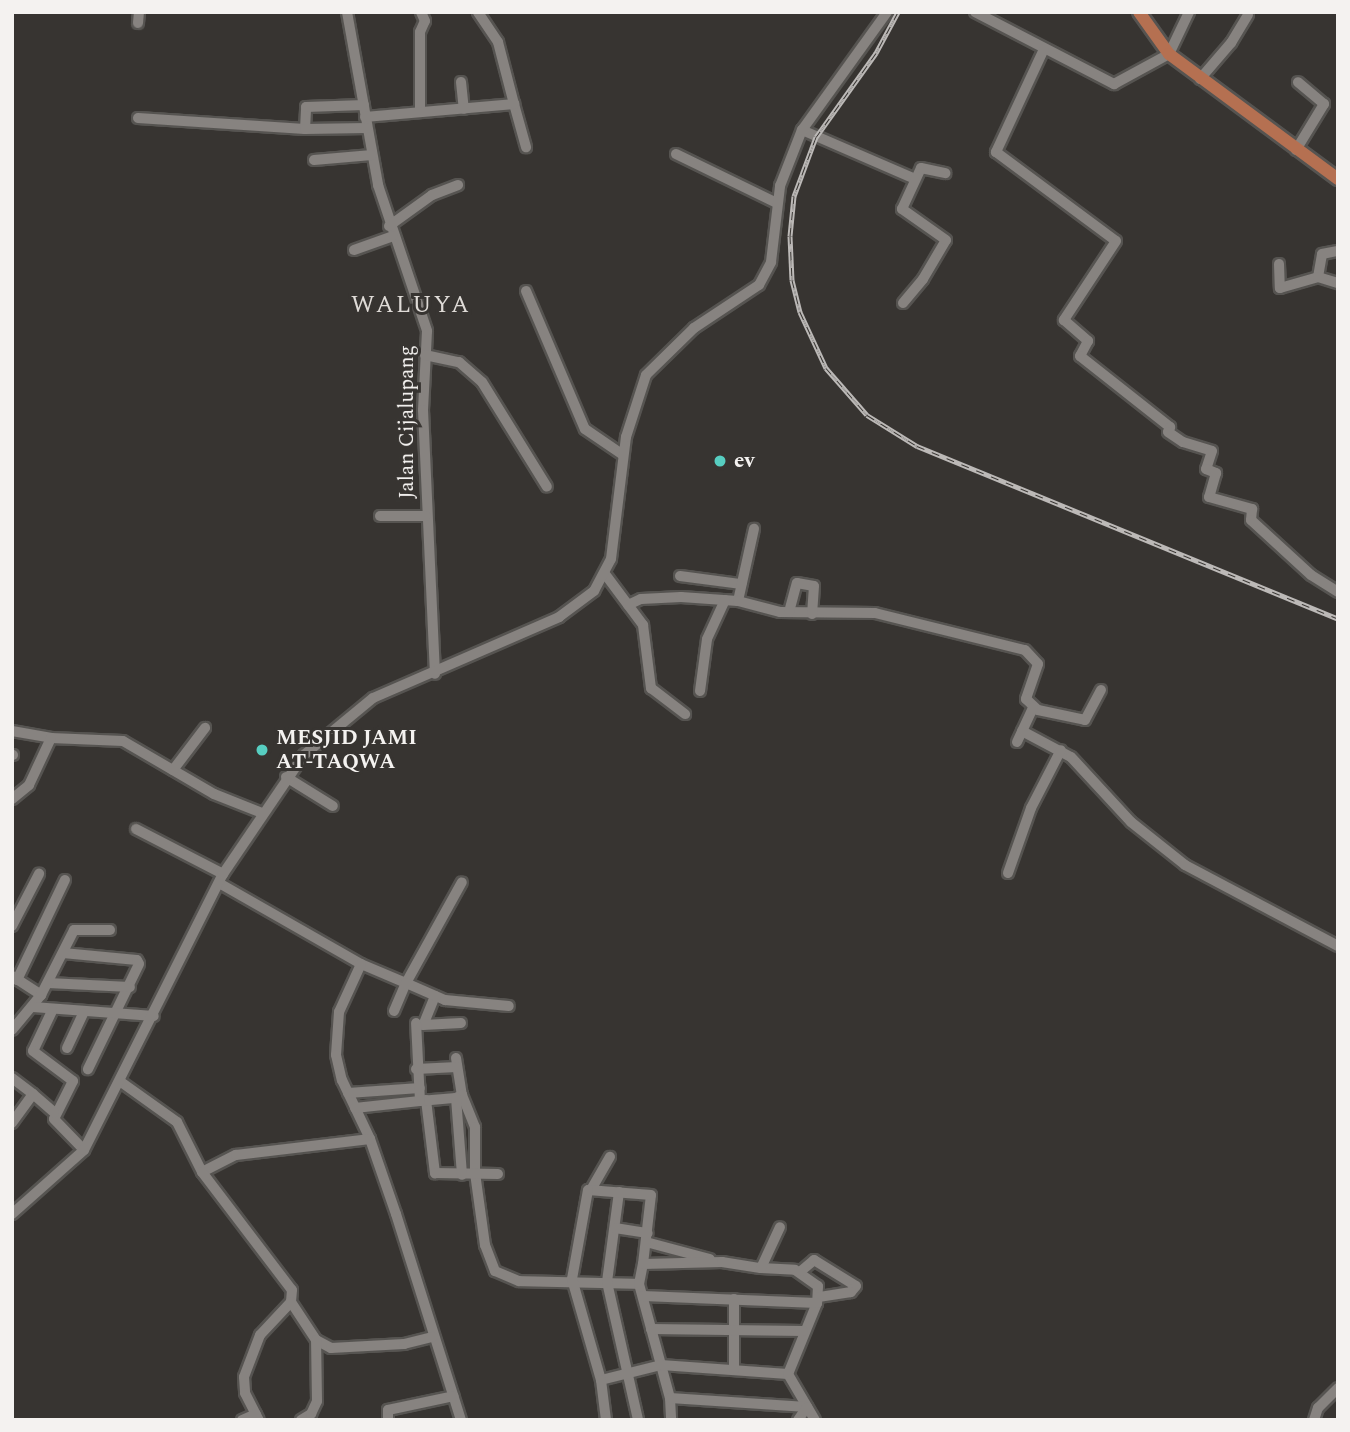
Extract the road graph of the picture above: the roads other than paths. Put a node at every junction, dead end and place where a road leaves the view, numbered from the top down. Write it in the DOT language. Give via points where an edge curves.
graph roads {
  1 [pos="347,12"];
  2 [pos="421,12"];
  3 [pos="478,12"];
  4 [pos="887,12"];
  5 [pos="975,12"];
  6 [pos="1139,12"];
  7 [pos="1189,12"];
  8 [pos="1248,15"];
  9 [pos="1044,49"];
  10 [pos="1168,54"];
  11 [pos="1200,79"];
  12 [pos="461,82"];
  13 [pos="1298,82"];
  14 [pos="364,104"];
  15 [pos="514,104"];
  16 [pos="464,109"];
  17 [pos="420,111"];
  18 [pos="138,118"];
  19 [pos="366,123"];
  20 [pos="305,129"];
  21 [pos="802,130"];
  22 [pos="526,147"];
  23 [pos="1296,150"];
  24 [pos="676,154"];
  25 [pos="372,155"];
  26 [pos="314,160"];
  27 [pos="945,173"];
  28 [pos="915,179"];
  29 [pos="1338,179"];
  30 [pos="458,185"];
  31 [pos="778,203"];
  32 [pos="391,231"];
  33 [pos="354,250"];
  34 [pos="1338,251"];
  35 [pos="1279,264"];
  36 [pos="1318,277"];
  37 [pos="1338,283"];
  38 [pos="526,291"];
  39 [pos="902,303"];
  40 [pos="425,355"];
  41 [pos="623,455"];
  42 [pos="547,487"];
  43 [pos="380,516"];
  44 [pos="426,516"];
  45 [pos="754,529"];
  46 [pos="605,574"];
  47 [pos="680,576"];
  48 [pos="741,584"];
  49 [pos="1338,592"];
  50 [pos="725,600"];
  51 [pos="738,601"];
  52 [pos="628,605"];
  53 [pos="789,612"];
  54 [pos="812,614"];
  55 [pos="435,674"];
  56 [pos="1101,690"];
  57 [pos="700,691"];
  58 [pos="1032,708"];
  59 [pos="685,714"];
  60 [pos="205,728"];
  61 [pos="12,731"];
  62 [pos="51,738"];
  63 [pos="1061,750"];
  64 [pos="173,770"];
  65 [pos="286,777"];
  66 [pos="12,799"];
  67 [pos="332,807"];
  68 [pos="262,813"];
  69 [pos="136,829"];
  70 [pos="1008,873"];
  71 [pos="39,874"];
  72 [pos="221,878"];
  73 [pos="65,880"];
  74 [pos="462,882"];
  75 [pos="12,926"];
  76 [pos="110,930"];
  77 [pos="1338,946"];
  78 [pos="63,953"];
  79 [pos="361,964"];
  80 [pos="15,978"];
  81 [pos="48,983"];
  82 [pos="405,983"];
  83 [pos="130,987"];
  84 [pos="41,995"];
  85 [pos="435,996"];
  86 [pos="509,1006"];
  87 [pos="33,1007"];
  88 [pos="52,1011"];
  89 [pos="394,1011"];
  90 [pos="17,1012"];
  91 [pos="83,1013"];
  92 [pos="117,1015"];
  93 [pos="154,1016"];
  94 [pos="416,1023"];
  95 [pos="461,1023"];
  96 [pos="12,1030"];
  97 [pos="67,1048"];
  98 [pos="88,1069"];
  99 [pos="416,1069"];
  100 [pos="12,1078"];
  101 [pos="121,1082"];
  102 [pos="419,1088"];
  103 [pos="348,1093"];
  104 [pos="33,1094"];
  105 [pos="459,1096"];
  106 [pos="423,1101"];
  107 [pos="355,1108"];
  108 [pos="54,1112"];
  109 [pos="12,1123"];
  110 [pos="370,1139"];
  111 [pos="84,1150"];
  112 [pos="610,1157"];
  113 [pos="202,1172"];
  114 [pos="475,1173"];
  115 [pos="498,1174"];
  116 [pos="462,1175"];
  117 [pos="592,1188"];
  118 [pos="619,1192"];
  119 [pos="12,1214"];
  120 [pos="780,1227"];
  121 [pos="615,1228"];
  122 [pos="647,1237"];
  123 [pos="722,1262"];
  124 [pos="643,1264"];
  125 [pos="761,1268"];
  126 [pos="800,1271"];
  127 [pos="572,1279"];
  128 [pos="607,1282"];
  129 [pos="639,1284"];
  130 [pos="643,1296"];
  131 [pos="734,1299"];
  132 [pos="818,1300"];
  133 [pos="291,1302"];
  134 [pos="651,1329"];
  135 [pos="734,1330"];
  136 [pos="803,1331"];
  137 [pos="433,1337"];
  138 [pos="316,1340"];
  139 [pos="661,1365"];
  140 [pos="734,1370"];
  141 [pos="631,1373"];
  142 [pos="788,1374"];
  143 [pos="601,1380"];
  144 [pos="1338,1388"];
  145 [pos="454,1396"];
  146 [pos="670,1398"];
  147 [pos="807,1407"];
  148 [pos="257,1417"];
  149 [pos="242,1420"];
  150 [pos="301,1420"];
  151 [pos="388,1420"];
  152 [pos="461,1420"];
  153 [pos="606,1420"];
  154 [pos="638,1420"];
  155 [pos="671,1420"];
  156 [pos="798,1420"];
  157 [pos="815,1420"];
  158 [pos="1314,1420"];
  1 -- 14 [label="street, Jalan Cijalupang"];
  2 -- 17 [label="street" via="425,21 420,31"];
  3 -- 15 [label="street" via="498,42"];
  4 -- 21 [label="street"];
  5 -- 9 [label="street"];
  6 -- 10 [label="main road"];
  7 -- 10 [label="street"];
  8 -- 11 [label="street"];
  9 -- 10 [label="street" via="1114,84"];
  9 -- 49 [label="street" via="996,152 1116,241 1063,320 1088,341 1080,356 1170,427 1168,432 1212,451 1206,469 1216,473 1209,497 1252,509 1251,520 1311,575"];
  10 -- 11 [label="main road"];
  11 -- 23 [label="main road"];
  12 -- 16 [label="street"];
  13 -- 23 [label="street" via="1324,104"];
  14 -- 19 [label="street, Jalan Cijalupang"];
  14 -- 20 [label="street" via="306,107"];
  15 -- 16 [label="street"];
  15 -- 22 [label="street"];
  16 -- 17 [label="street"];
  17 -- 19 [label="street"];
  18 -- 20 [label="street"];
  19 -- 20 [label="street"];
  19 -- 25 [label="street, Jalan Cijalupang"];
  21 -- 28 [label="street"];
  21 -- 31 [label="street" via="787,150"];
  23 -- 29 [label="main road"];
  24 -- 31 [label="street"];
  25 -- 26 [label="street"];
  25 -- 32 [label="street, Jalan Cijalupang"];
  27 -- 28 [label="street" via="922,167"];
  28 -- 39 [label="street" via="902,211 946,242"];
  30 -- 32 [label="street" via="432,195"];
  31 -- 41 [label="street" via="771,262 759,285 694,328 651,369 638,393"];
  32 -- 33 [label="street"];
  32 -- 40 [label="street, Jalan Cijalupang" via="420,302 427,331"];
  34 -- 36 [label="street" via="1322,254"];
  35 -- 36 [label="street" via="1280,288"];
  36 -- 37 [label="street"];
  38 -- 41 [label="street" via="585,429"];
  40 -- 42 [label="street" via="459,362 482,382"];
  40 -- 44 [label="street, Jalan Cijalupang"];
  41 -- 46 [label="street" via="611,559"];
  43 -- 44 [label="street"];
  44 -- 55 [label="street, Jalan Cijalupang"];
  45 -- 48 [label="street"];
  46 -- 52 [label="street"];
  46 -- 55 [label="street" via="587,597 559,617"];
  47 -- 48 [label="street"];
  48 -- 51 [label="street"];
  50 -- 51 [label="street"];
  50 -- 52 [label="street" via="641,599"];
  50 -- 57 [label="street" via="707,639"];
  51 -- 53 [label="street"];
  52 -- 59 [label="street" via="645,628 645,666 651,688"];
  53 -- 54 [label="street"];
  53 -- 54 [label="street" via="797,583 814,586"];
  54 -- 58 [label="street" via="876,613 1025,650 1038,664 1026,699"];
  55 -- 65 [label="street" via="365,703 309,749"];
  56 -- 58 [label="street" via="1085,720"];
  58 -- 63 [label="street" via="1020,736"];
  60 -- 64 [label="street"];
  61 -- 62 [label="street"];
  62 -- 64 [label="street" via="123,741"];
  62 -- 66 [label="street" via="29,785"];
  63 -- 70 [label="street" via="1031,808"];
  63 -- 77 [label="street" via="1156,845 1230,892 1261,902"];
  64 -- 68 [label="street" via="214,794"];
  65 -- 67 [label="street"];
  65 -- 68 [label="street"];
  68 -- 72 [label="street"];
  69 -- 72 [label="street"];
  71 -- 75 [label="street"];
  72 -- 79 [label="street"];
  72 -- 93 [label="street"];
  73 -- 80 [label="street"];
  74 -- 82 [label="street"];
  76 -- 78 [label="street" via="74,930"];
  78 -- 81 [label="street"];
  78 -- 83 [label="street" via="136,960 139,967"];
  79 -- 82 [label="street"];
  79 -- 103 [label="street" via="345,995 337,1030 337,1055"];
  80 -- 84 [label="street"];
  81 -- 83 [label="street"];
  81 -- 84 [label="street"];
  82 -- 85 [label="street"];
  82 -- 89 [label="street"];
  83 -- 92 [label="street"];
  84 -- 87 [label="street"];
  85 -- 86 [label="street"];
  85 -- 95 [label="street" via="423,1025"];
  87 -- 88 [label="street"];
  87 -- 90 [label="street"];
  88 -- 91 [label="street"];
  88 -- 108 [label="street" via="32,1049 73,1081"];
  90 -- 96 [label="street"];
  91 -- 92 [label="street"];
  91 -- 97 [label="street"];
  92 -- 93 [label="street"];
  92 -- 98 [label="street"];
  93 -- 101 [label="street"];
  94 -- 99 [label="street"];
  99 -- 102 [label="street"];
  99 -- 105 [label="street" via="457,1062"];
  100 -- 104 [label="street"];
  101 -- 111 [label="street"];
  101 -- 113 [label="street" via="177,1122"];
  102 -- 103 [label="street"];
  102 -- 106 [label="street"];
  103 -- 107 [label="street"];
  104 -- 108 [label="street"];
  104 -- 109 [label="street"];
  105 -- 106 [label="street"];
  105 -- 114 [label="street" via="475,1127"];
  105 -- 116 [label="street"];
  106 -- 107 [label="street"];
  106 -- 116 [label="street" via="433,1170 440,1176"];
  107 -- 110 [label="street"];
  108 -- 111 [label="street" via="55,1121"];
  110 -- 113 [label="street" via="236,1155"];
  110 -- 137 [label="street"];
  111 -- 119 [label="street"];
  112 -- 117 [label="street"];
  113 -- 133 [label="street" via="252,1242 290,1283"];
  114 -- 115 [label="street"];
  114 -- 116 [label="street"];
  114 -- 127 [label="street" via="485,1245 495,1270 519,1281"];
  117 -- 118 [label="street"];
  117 -- 127 [label="street" via="585,1194"];
  118 -- 121 [label="street"];
  118 -- 122 [label="street" via="651,1195"];
  120 -- 125 [label="street"];
  121 -- 122 [label="street"];
  121 -- 128 [label="street"];
  122 -- 123 [label="street"];
  122 -- 124 [label="street"];
  123 -- 124 [label="street"];
  123 -- 125 [label="street"];
  124 -- 129 [label="street"];
  125 -- 126 [label="street"];
  126 -- 132 [label="street" via="818,1286"];
  126 -- 132 [label="street" via="808,1261 816,1260 856,1286 851,1292"];
  127 -- 128 [label="street"];
  127 -- 143 [label="street"];
  128 -- 129 [label="street"];
  128 -- 141 [label="street"];
  129 -- 130 [label="street"];
  130 -- 131 [label="street"];
  130 -- 134 [label="street"];
  131 -- 132 [label="street"];
  131 -- 135 [label="street"];
  132 -- 136 [label="street"];
  133 -- 138 [label="street"];
  133 -- 148 [label="street" via="260,1335 244,1377 245,1393"];
  134 -- 135 [label="street"];
  134 -- 139 [label="street"];
  135 -- 136 [label="street"];
  135 -- 140 [label="street"];
  136 -- 142 [label="street"];
  137 -- 138 [label="street" via="338,1349"];
  137 -- 145 [label="street"];
  138 -- 150 [label="street" via="317,1401 311,1414"];
  139 -- 140 [label="street"];
  139 -- 141 [label="street"];
  139 -- 146 [label="street"];
  140 -- 142 [label="street"];
  141 -- 143 [label="street"];
  141 -- 154 [label="street"];
  142 -- 147 [label="street"];
  143 -- 153 [label="street"];
  144 -- 158 [label="street" via="1318,1408"];
  145 -- 151 [label="street" via="388,1410"];
  145 -- 152 [label="street"];
  146 -- 147 [label="street"];
  146 -- 155 [label="street"];
  147 -- 156 [label="street"];
  147 -- 157 [label="street"];
  148 -- 149 [label="street"];
}
